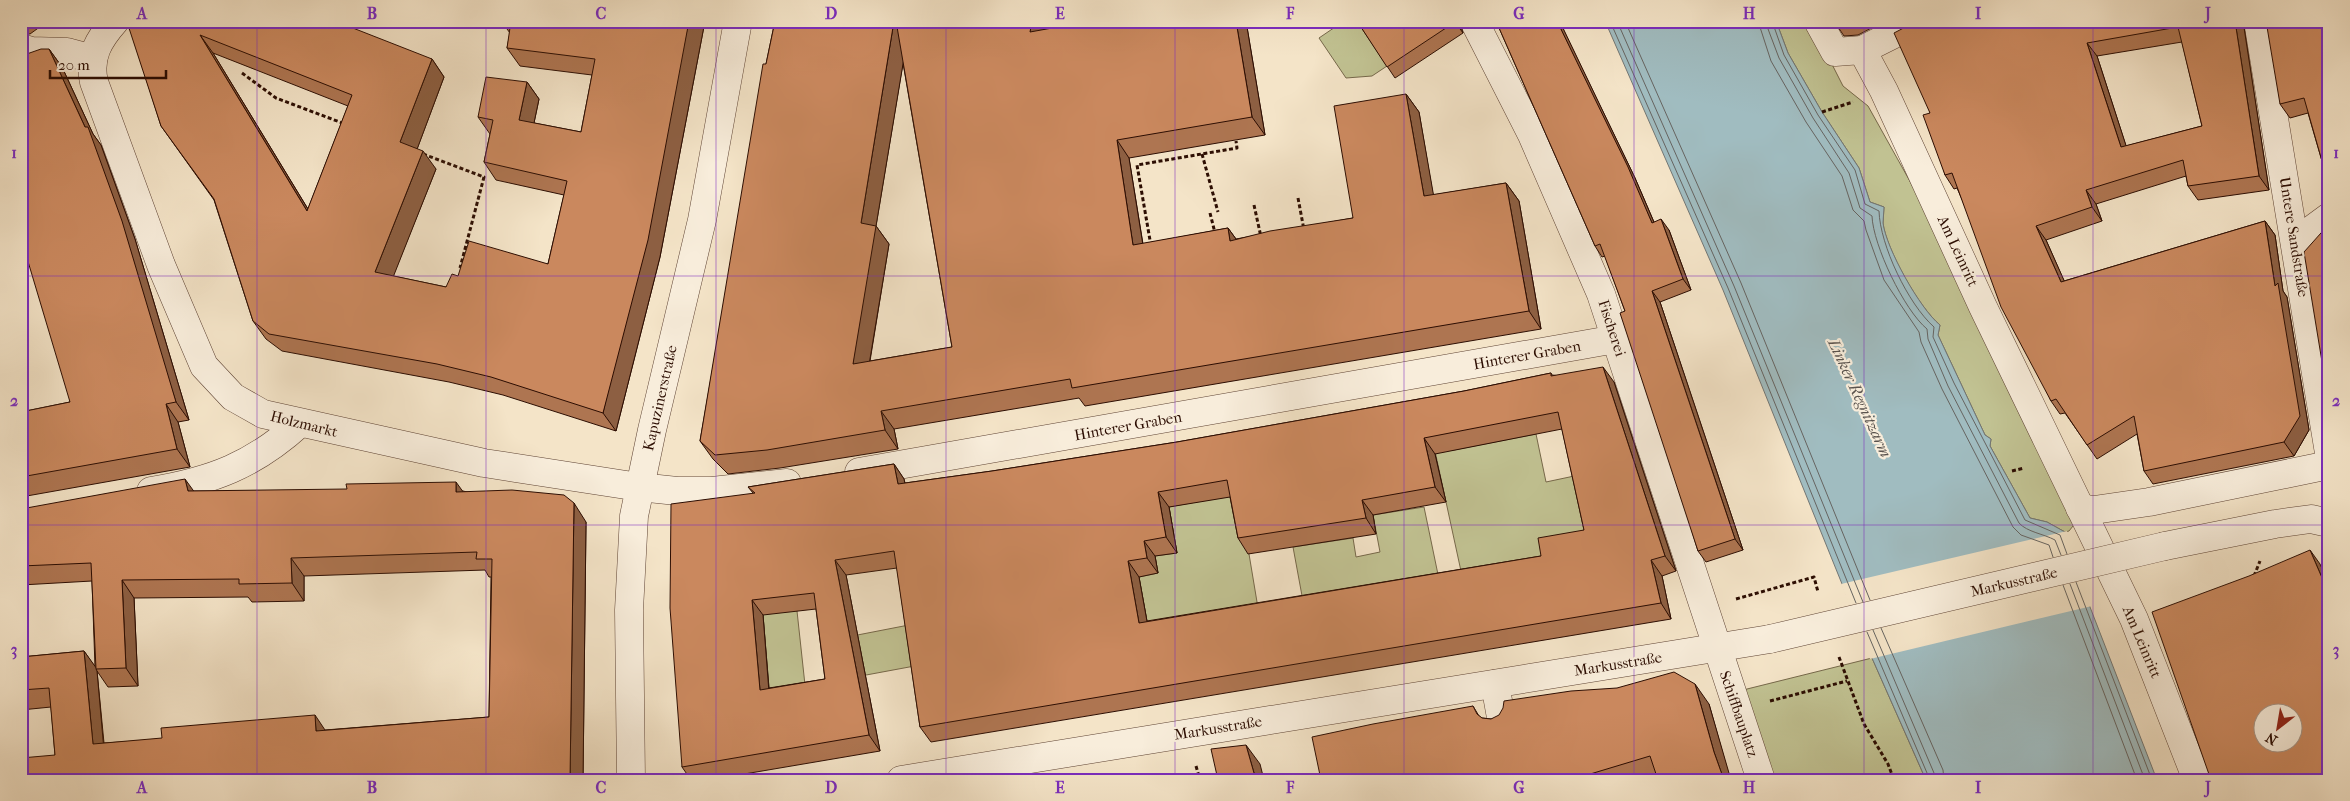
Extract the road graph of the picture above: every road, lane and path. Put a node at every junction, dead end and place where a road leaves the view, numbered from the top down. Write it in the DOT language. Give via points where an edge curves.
graph roads {
  1 [pos="115,21"];
  2 [pos="738,21"];
  3 [pos="1072,21"];
  4 [pos="1474,21"];
  5 [pos="1818,21"];
  6 [pos="1920,21"];
  7 [pos="2258,21"];
  8 [pos="1065,37"];
  9 [pos="21,48"];
  10 [pos="1862,50"];
  11 [pos="93,59"];
  12 [pos="242,73"];
  13 [pos="1860,99"];
  14 [pos="1822,112"];
  15 [pos="348,125"];
  16 [pos="1236,141"];
  17 [pos="421,153"];
  18 [pos="1202,154"];
  19 [pos="1298,198"];
  20 [pos="1254,206"];
  21 [pos="1218,212"];
  22 [pos="1210,213"];
  23 [pos="2329,217"];
  24 [pos="1305,235"];
  25 [pos="1216,236"];
  26 [pos="1262,240"];
  27 [pos="2295,242"];
  28 [pos="1152,256"];
  29 [pos="460,268"];
  30 [pos="1616,339"];
  31 [pos="300,423"];
  32 [pos="2329,454"];
  33 [pos="2329,465"];
  34 [pos="838,475"];
  35 [pos="810,480"];
  36 [pos="639,487"];
  37 [pos="128,495"];
  38 [pos="2080,508"];
  39 [pos="2329,523"];
  40 [pos="2276,524"];
  41 [pos="1814,577"];
  42 [pos="2246,580"];
  43 [pos="1735,599"];
  44 [pos="1717,649"];
  45 [pos="1495,684"];
  46 [pos="1773,700"];
  47 [pos="1502,723"];
  48 [pos="631,780"];
  49 [pos="901,780"];
  50 [pos="1761,780"];
  51 [pos="1894,780"];
  52 [pos="2197,780"];
  1 -- 11 [label="street, Holzmarkt" via="102,36"];
  2 -- 36 [label="street, Kapuzinerstraße" via="702,220"];
  3 -- 8 [label="path" via="1064,24"];
  4 -- 30 [label="street, Fischerei" via="1532,135 1591,270"];
  5 -- 10 [label="street" via="1836,52"];
  6 -- 10 [label="street"];
  7 -- 27 [label="street, Untere Sandstraße"];
  9 -- 11 [label="street" via="67,52"];
  10 -- 38 [label="street, Am Leinritt"];
  11 -- 31 [label="street, Holzmarkt" via="91,70 97,90 161,265 204,366 233,397 263,414"];
  12 -- 15 [label="path" via="276,98"];
  13 -- 14 [label="path"];
  16 -- 18 [label="path" via="1237,148"];
  17 -- 29 [label="path" via="484,177"];
  18 -- 21 [label="path"];
  18 -- 28 [label="path" via="1137,166"];
  19 -- 24 [label="path"];
  20 -- 26 [label="path"];
  22 -- 25 [label="path"];
  23 -- 27 [label="street"];
  27 -- 32 [label="street, Untere Sandstraße"];
  30 -- 34 [label="street, Hinterer Graben"];
  30 -- 44 [label="street, Fischerei"];
  31 -- 36 [label="street, Holzmarkt" via="484,463"];
  31 -- 37 [label="street" via="276,445 244,464 186,485"];
  33 -- 38 [label="street" via="2149,502 2094,510"];
  35 -- 36 [label="street" via="712,491"];
  36 -- 48 [label="street, Kapuzinerstraße" via="630,568"];
  38 -- 52 [label="street, Am Leinritt" via="2134,619"];
  39 -- 40 [label="street, Markusstraße" via="2311,519"];
  40 -- 42 [label="path" via="2254,577"];
  40 -- 44 [label="street, Markusstraße, bridge" via="2165,546"];
  41 -- 43 [label="path"];
  44 -- 45 [label="street, Markusstraße"];
  44 -- 50 [label="street, Schiffbauplatz"];
  45 -- 47 [label="street"];
  45 -- 49 [label="street, Markusstraße"];
  46 -- 51 [label="path" via="1847,681 1864,724"];
}
